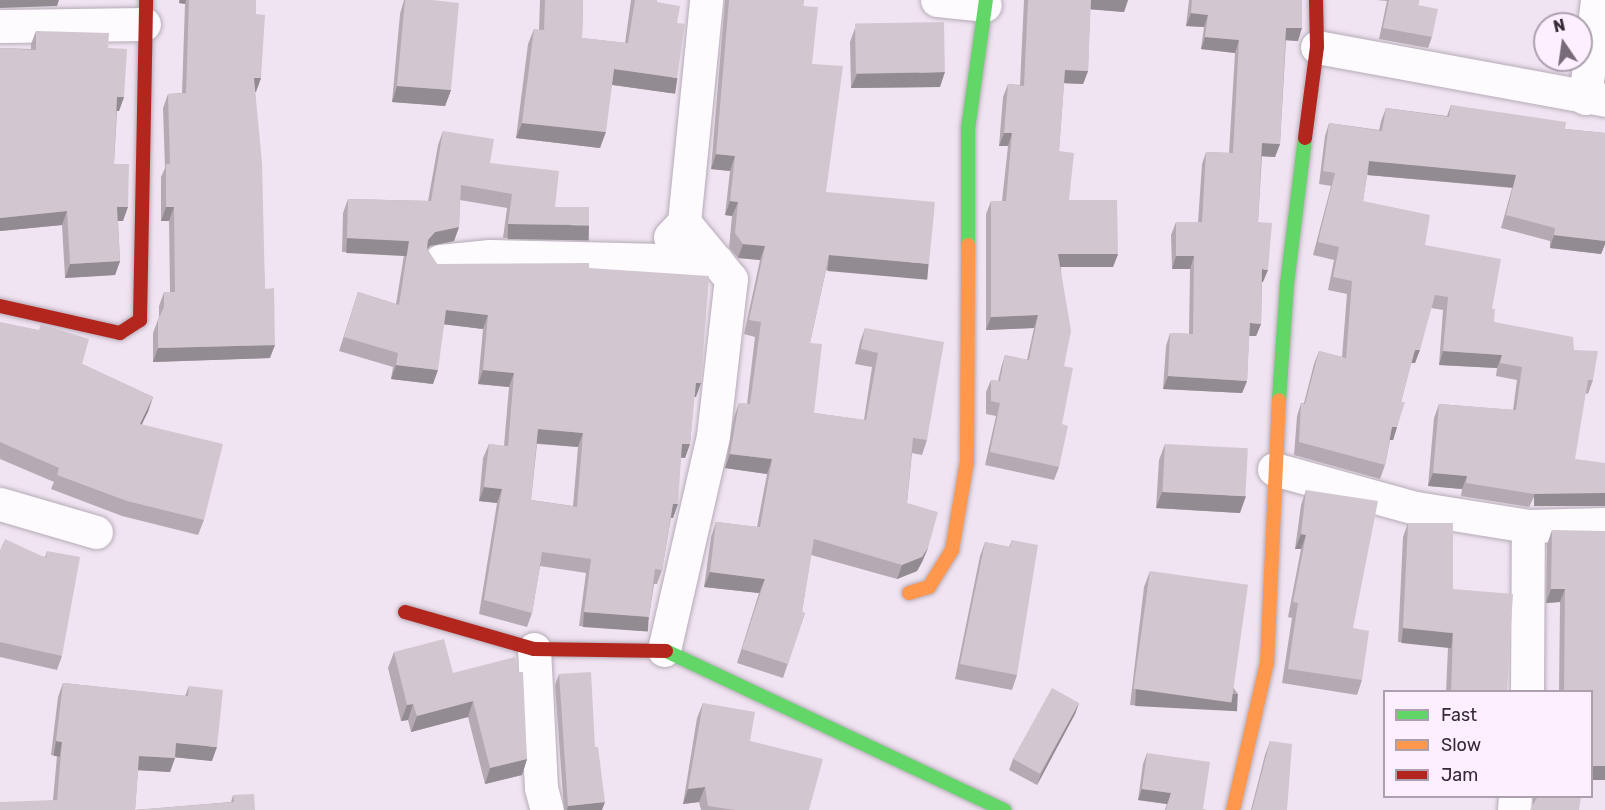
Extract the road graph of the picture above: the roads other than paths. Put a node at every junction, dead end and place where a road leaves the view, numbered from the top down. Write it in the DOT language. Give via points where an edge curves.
graph roads {
  1 [pos="705,0"];
  2 [pos="938,0"];
  3 [pos="1316,0"];
  4 [pos="1598,0"];
  5 [pos="985,2"];
  6 [pos="145,12"];
  7 [pos="0,26"];
  8 [pos="1317,47"];
  9 [pos="1595,99"];
  10 [pos="684,222"];
  11 [pos="649,260"];
  12 [pos="440,261"];
  13 [pos="717,261"];
  14 [pos="0,306"];
  15 [pos="1274,469"];
  16 [pos="0,504"];
  17 [pos="1605,524"];
  18 [pos="1528,526"];
  19 [pos="96,532"];
  20 [pos="909,592"];
  21 [pos="405,612"];
  22 [pos="534,649"];
  23 [pos="664,650"];
  24 [pos="1527,690"];
  25 [pos="547,810"];
  26 [pos="1004,810"];
  27 [pos="1233,810"];
  1 -- 10 [label="street"];
  2 -- 5 [label="street"];
  3 -- 8 [label="street"];
  4 -- 9 [label="street"];
  5 -- 20 [label="street" via="968,129 968,461 952,550 929,587"];
  6 -- 7 [label="street"];
  6 -- 14 [label="street" via="140,320 120,333"];
  8 -- 9 [label="street"];
  8 -- 15 [label="street" via="1287,284"];
  10 -- 11 [label="street"];
  10 -- 13 [label="street"];
  11 -- 12 [label="street" via="490,256"];
  11 -- 13 [label="street"];
  13 -- 23 [label="street" via="731,279 712,436"];
  15 -- 18 [label="street" via="1416,507"];
  15 -- 27 [label="street" via="1267,663"];
  16 -- 19 [label="street"];
  17 -- 18 [label="street"];
  18 -- 24 [label="street"];
  21 -- 22 [label="street"];
  22 -- 23 [label="street"];
  22 -- 25 [label="street" via="541,788"];
  23 -- 26 [label="street"];
}
